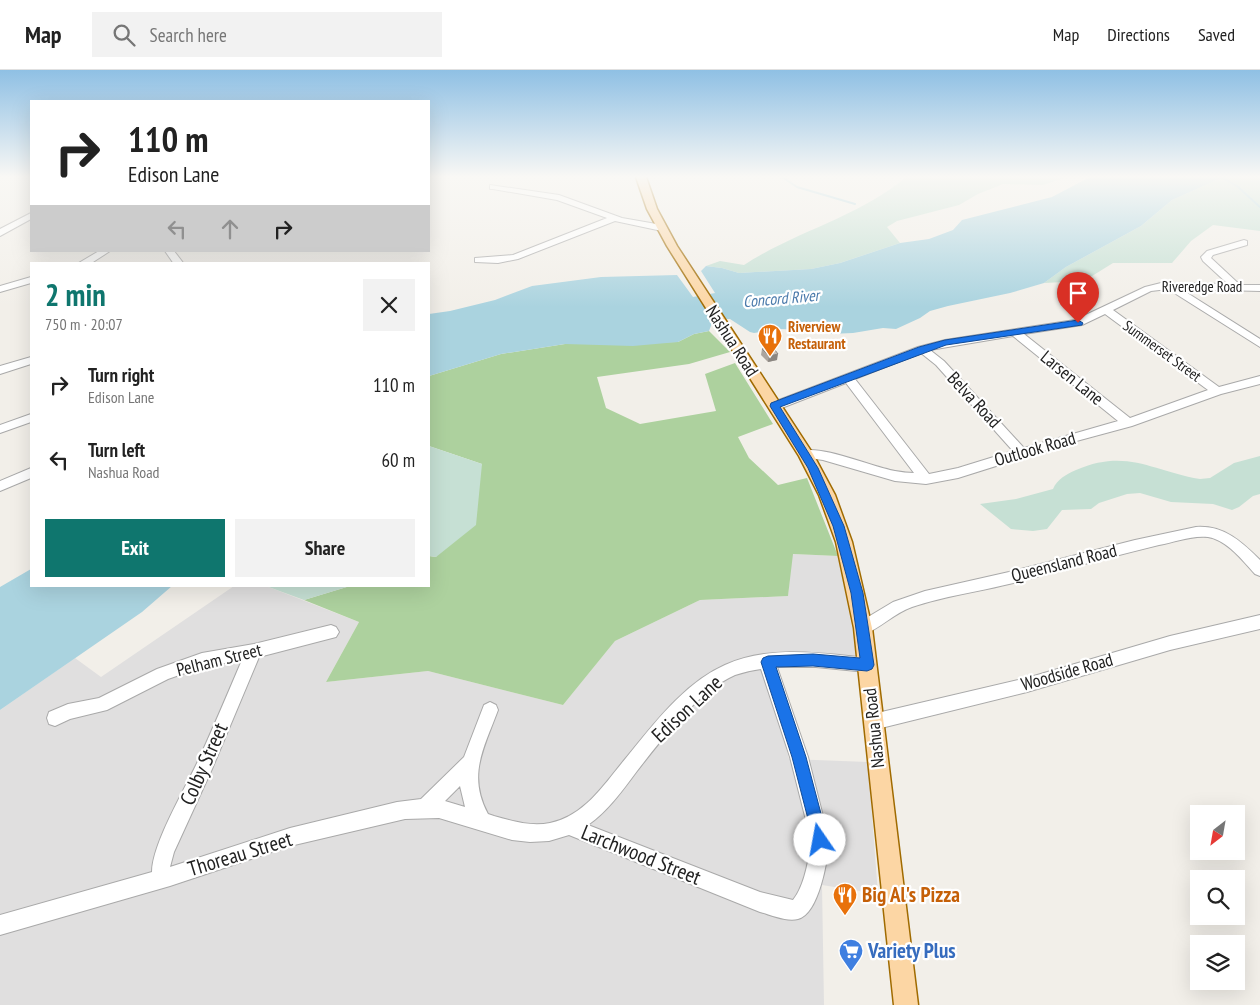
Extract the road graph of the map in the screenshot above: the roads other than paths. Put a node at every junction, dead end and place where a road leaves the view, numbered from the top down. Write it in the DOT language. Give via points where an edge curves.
graph roads {
  1 [pos="23,221"];
  2 [pos="608,221"];
  3 [pos="627,221"];
  4 [pos="658,221"];
  5 [pos="662,228"];
  6 [pos="0,233"];
  7 [pos="1244,243"];
  8 [pos="104,252"];
  9 [pos="170,252"];
  10 [pos="478,260"];
  11 [pos="86,262"];
  12 [pos="177,262"];
  13 [pos="30,280"];
  14 [pos="1171,286"];
  15 [pos="1237,287"];
  16 [pos="1260,288"];
  17 [pos="0,289"];
  18 [pos="1107,310"];
  19 [pos="722,326"];
  20 [pos="1015,332"];
  21 [pos="1260,344"];
  22 [pos="922,349"];
  23 [pos="30,360"];
  24 [pos="0,370"];
  25 [pos="848,378"];
  26 [pos="1260,380"];
  27 [pos="1218,391"];
  28 [pos="775,406"];
  29 [pos="30,418"];
  30 [pos="1128,423"];
  31 [pos="0,429"];
  32 [pos="1022,453"];
  33 [pos="806,454"];
  34 [pos="30,473"];
  35 [pos="926,479"];
  36 [pos="0,486"];
  37 [pos="1260,570"];
  38 [pos="1260,622"];
  39 [pos="863,628"];
  40 [pos="331,632"];
  41 [pos="254,651"];
  42 [pos="768,662"];
  43 [pos="867,665"];
  44 [pos="490,710"];
  45 [pos="55,718"];
  46 [pos="873,722"];
  47 [pos="469,763"];
  48 [pos="424,808"];
  49 [pos="482,821"];
  50 [pos="570,826"];
  51 [pos="161,878"];
  52 [pos="0,925"];
  53 [pos="906,1005"];
  1 -- 6 [label="street"];
  2 -- 10 [label="street" via="515,257"];
  3 -- 5 [label="street"];
  4 -- 5 [label="main road, Nashua Road"];
  5 -- 19 [label="main road, Nashua Road"];
  7 -- 15 [label="street" via="1206,256 1206,260"];
  8 -- 11 [label="street"];
  9 -- 12 [label="street"];
  13 -- 17 [label="street"];
  14 -- 15 [label="street, Riveredge Road"];
  14 -- 18 [label="street, Riveredge Road" via="1148,288"];
  14 -- 21 [label="street"];
  15 -- 16 [label="street, Riveredge Road"];
  18 -- 20 [label="street, Riveredge Road" via="1078,323"];
  18 -- 27 [label="street, Summerset Street"];
  19 -- 28 [label="main road, Nashua Road"];
  20 -- 22 [label="street, Riveredge Road"];
  20 -- 30 [label="street, Larsen Lane"];
  22 -- 25 [label="street, Riveredge Road"];
  22 -- 32 [label="street, Belva Road" via="940,363"];
  23 -- 24 [label="street"];
  25 -- 28 [label="street, Riveredge Road"];
  25 -- 35 [label="street"];
  26 -- 27 [label="street, Outlook Road"];
  27 -- 30 [label="street, Outlook Road"];
  28 -- 33 [label="main road, Nashua Road"];
  29 -- 31 [label="street"];
  30 -- 32 [label="street, Outlook Road"];
  32 -- 35 [label="street, Outlook Road" via="958,473"];
  33 -- 35 [label="street, Outlook Road" via="895,476"];
  33 -- 39 [label="main road, Nashua Road" via="839,526"];
  34 -- 36 [label="street"];
  37 -- 39 [label="street, Queensland Road" via="1228,539 1208,532 1199,533 958,588 897,607 876,623"];
  38 -- 46 [label="street, Woodside Road" via="1170,643 1027,685"];
  39 -- 43 [label="main road, Nashua Road"];
  40 -- 41 [label="street, Pelham Street"];
  41 -- 45 [label="street, Pelham Street" via="181,667 111,702"];
  41 -- 51 [label="street, Colby Street" via="165,850"];
  42 -- 43 [label="street, Edison Lane" via="813,660"];
  42 -- 50 [label="street, Edison Lane" via="732,669 704,687 601,801"];
  42 -- 50 [label="street, Larchwood Street" via="799,757 820,840 808,893 800,907 791,910 760,902"];
  43 -- 46 [label="main road, Nashua Road"];
  44 -- 47 [label="street"];
  46 -- 53 [label="main road, Nashua Road"];
  47 -- 48 [label="street"];
  47 -- 49 [label="street" via="471,798"];
  48 -- 49 [label="street, Thoreau Street"];
  48 -- 51 [label="street, Thoreau Street" via="280,840"];
  49 -- 50 [label="street, Larchwood Street" via="528,834"];
  51 -- 52 [label="street, Thoreau Street"];
}
